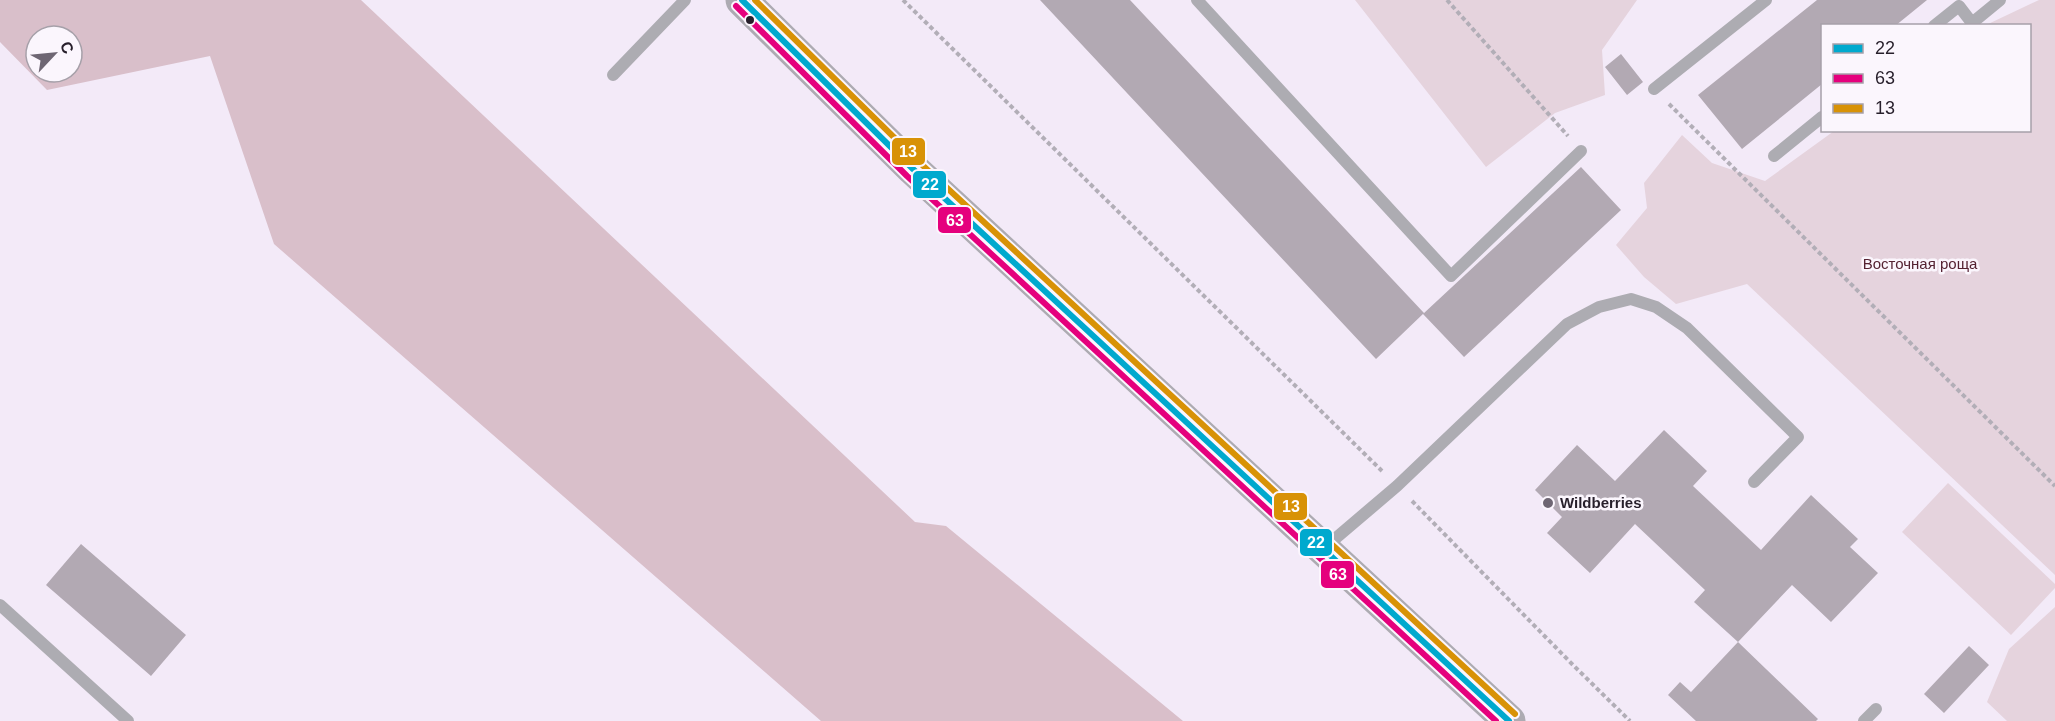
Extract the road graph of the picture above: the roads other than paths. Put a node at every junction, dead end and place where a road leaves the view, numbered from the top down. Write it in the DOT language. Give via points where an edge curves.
graph roads {
  1 [pos="685,0"];
  2 [pos="742,0"];
  3 [pos="1197,0"];
  4 [pos="1766,0"];
  5 [pos="2000,0"];
  6 [pos="1936,24"];
  7 [pos="613,75"];
  8 [pos="1654,90"];
  9 [pos="1821,118"];
  10 [pos="1581,151"];
  11 [pos="1774,156"];
  12 [pos="1754,482"];
  13 [pos="1323,549"];
  14 [pos="0,605"];
  15 [pos="1876,709"];
  16 [pos="128,721"];
  17 [pos="1509,721"];
  18 [pos="1864,721"];
  1 -- 7 [label="lane"];
  2 -- 13 [label="main road" via="914,169"];
  3 -- 10 [label="lane" via="1451,276"];
  4 -- 8 [label="lane"];
  5 -- 6 [label="lane" via="1972,22 1959,6"];
  9 -- 11 [label="lane"];
  12 -- 13 [label="lane" via="1798,437 1687,328 1656,307 1631,299 1599,307 1567,324 1397,486"];
  13 -- 17 [label="main road"];
  14 -- 16 [label="lane"];
  15 -- 18 [label="lane"];
}
